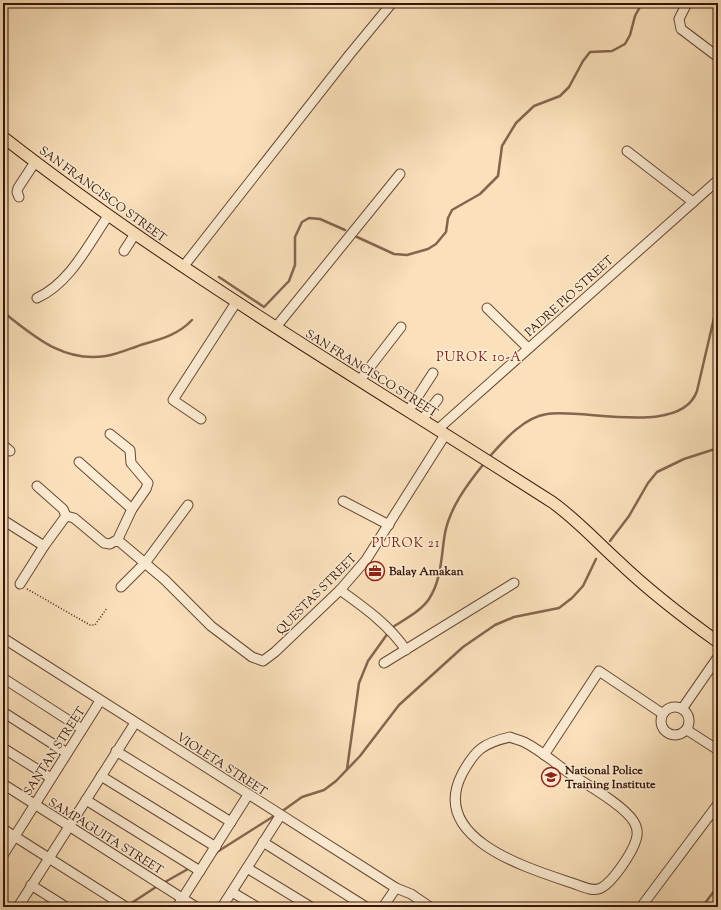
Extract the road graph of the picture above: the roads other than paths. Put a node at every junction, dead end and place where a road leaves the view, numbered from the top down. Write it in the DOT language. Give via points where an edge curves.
graph roads {
  1 [pos="392,3"];
  2 [pos="686,3"];
  3 [pos="718,57"];
  4 [pos="3,137"];
  5 [pos="627,151"];
  6 [pos="35,162"];
  7 [pos="400,174"];
  8 [pos="718,180"];
  9 [pos="19,197"];
  10 [pos="693,202"];
  11 [pos="108,216"];
  12 [pos="135,234"];
  13 [pos="124,251"];
  14 [pos="183,267"];
  15 [pos="36,298"];
  16 [pos="236,301"];
  17 [pos="487,308"];
  18 [pos="276,327"];
  19 [pos="401,327"];
  20 [pos="528,348"];
  21 [pos="433,373"];
  22 [pos="360,380"];
  23 [pos="438,399"];
  24 [pos="409,410"];
  25 [pos="201,419"];
  26 [pos="422,420"];
  27 [pos="441,432"];
  28 [pos="110,434"];
  29 [pos="79,462"];
  30 [pos="36,486"];
  31 [pos="343,501"];
  32 [pos="188,505"];
  33 [pos="132,509"];
  34 [pos="66,516"];
  35 [pos="3,520"];
  36 [pos="389,525"];
  37 [pos="117,541"];
  38 [pos="44,546"];
  39 [pos="145,564"];
  40 [pos="514,582"];
  41 [pos="20,584"];
  42 [pos="121,587"];
  43 [pos="340,590"];
  44 [pos="3,638"];
  45 [pos="718,642"];
  46 [pos="406,650"];
  47 [pos="718,657"];
  48 [pos="384,663"];
  49 [pos="3,678"];
  50 [pos="100,701"];
  51 [pos="682,709"];
  52 [pos="3,712"];
  53 [pos="663,714"];
  54 [pos="135,723"];
  55 [pos="82,729"];
  56 [pos="687,730"];
  57 [pos="3,748"];
  58 [pos="718,750"];
  59 [pos="116,751"];
  60 [pos="67,753"];
  61 [pos="544,755"];
  62 [pos="101,776"];
  63 [pos="51,778"];
  64 [pos="3,784"];
  65 [pos="248,795"];
  66 [pos="86,800"];
  67 [pos="34,804"];
  68 [pos="718,804"];
  69 [pos="280,816"];
  70 [pos="231,822"];
  71 [pos="69,826"];
  72 [pos="3,829"];
  73 [pos="15,836"];
  74 [pos="263,842"];
  75 [pos="216,846"];
  76 [pos="3,855"];
  77 [pos="49,858"];
  78 [pos="247,868"];
  79 [pos="200,871"];
  80 [pos="31,885"];
  81 [pos="396,888"];
  82 [pos="232,892"];
  83 [pos="183,899"];
  84 [pos="644,903"];
  85 [pos="18,907"];
  86 [pos="66,907"];
  87 [pos="126,907"];
  88 [pos="177,907"];
  89 [pos="196,907"];
  90 [pos="222,907"];
  91 [pos="257,907"];
  92 [pos="311,907"];
  93 [pos="366,907"];
  94 [pos="383,907"];
  95 [pos="430,907"];
  1 -- 14 [label="street"];
  2 -- 3 [label="street" via="679,18 681,29"];
  4 -- 6 [label="main road, SAN FRANCISCO STREET"];
  5 -- 10 [label="street"];
  6 -- 9 [label="street" via="18,188"];
  6 -- 11 [label="main road, SAN FRANCISCO STREET"];
  7 -- 18 [label="street"];
  8 -- 10 [label="street, PADRE PIO STREET"];
  10 -- 20 [label="street, PADRE PIO STREET"];
  11 -- 12 [label="main road, SAN FRANCISCO STREET"];
  11 -- 15 [label="street" via="68,274 49,292"];
  12 -- 13 [label="street"];
  12 -- 14 [label="main road, SAN FRANCISCO STREET"];
  14 -- 16 [label="main road, SAN FRANCISCO STREET"];
  16 -- 18 [label="main road, SAN FRANCISCO STREET"];
  16 -- 25 [label="street" via="173,400"];
  17 -- 20 [label="street"];
  18 -- 22 [label="main road, SAN FRANCISCO STREET"];
  19 -- 22 [label="street"];
  20 -- 27 [label="street, PADRE PIO STREET"];
  21 -- 24 [label="street"];
  22 -- 24 [label="main road, SAN FRANCISCO STREET"];
  23 -- 26 [label="street"];
  24 -- 26 [label="main road, SAN FRANCISCO STREET"];
  26 -- 27 [label="main road, SAN FRANCISCO STREET"];
  27 -- 36 [label="street, QUESTAS STREET"];
  27 -- 45 [label="main road, SAN FRANCISCO STREET" via="566,512 653,593"];
  28 -- 33 [label="street" via="130,450 131,463 147,480 147,488"];
  29 -- 33 [label="street"];
  30 -- 34 [label="street" via="63,509"];
  31 -- 36 [label="street"];
  32 -- 39 [label="street"];
  33 -- 37 [label="street"];
  34 -- 37 [label="street" via="74,518 104,543"];
  34 -- 38 [label="street"];
  35 -- 38 [label="street"];
  36 -- 43 [label="street, QUESTAS STREET" via="366,560"];
  37 -- 39 [label="street"];
  38 -- 41 [label="street"];
  39 -- 42 [label="street"];
  39 -- 43 [label="street, QUESTAS STREET" via="166,580 211,626 260,661 270,657"];
  40 -- 46 [label="street"];
  43 -- 46 [label="street" via="373,614"];
  44 -- 50 [label="street, VIOLETA STREET"];
  46 -- 48 [label="street"];
  47 -- 51 [label="street"];
  49 -- 55 [label="street"];
  50 -- 54 [label="street, VIOLETA STREET"];
  50 -- 55 [label="street, SANTAN STREET"];
  51 -- 53 [label="street" via="669,708"];
  51 -- 56 [label="street" via="689,718"];
  52 -- 60 [label="street"];
  53 -- 56 [label="street" via="661,724 665,732 674,736"];
  53 -- 61 [label="street" via="599,671"];
  54 -- 59 [label="street"];
  54 -- 65 [label="street, VIOLETA STREET"];
  55 -- 60 [label="street, SANTAN STREET"];
  56 -- 58 [label="street"];
  57 -- 63 [label="street"];
  59 -- 62 [label="street"];
  59 -- 70 [label="street"];
  60 -- 63 [label="street, SANTAN STREET"];
  61 -- 61 [label="street" via="622,810 635,823 637,839 615,876 601,889 594,890 539,873 514,861 467,831 460,820 455,807 460,779 479,749 492,741 510,737 524,742"];
  62 -- 66 [label="street"];
  62 -- 75 [label="street"];
  63 -- 67 [label="street, SANTAN STREET"];
  64 -- 67 [label="street, SAMPAGUITA STREET"];
  65 -- 69 [label="street, VIOLETA STREET"];
  65 -- 70 [label="street"];
  66 -- 71 [label="street"];
  66 -- 79 [label="street"];
  67 -- 71 [label="street, SAMPAGUITA STREET"];
  67 -- 73 [label="street, SANTAN STREET"];
  68 -- 84 [label="street"];
  69 -- 74 [label="street"];
  69 -- 81 [label="street, VIOLETA STREET"];
  70 -- 75 [label="street"];
  71 -- 77 [label="street"];
  71 -- 83 [label="street, SAMPAGUITA STREET"];
  72 -- 73 [label="street"];
  73 -- 76 [label="street, SANTAN STREET"];
  73 -- 77 [label="street"];
  74 -- 78 [label="street"];
  74 -- 93 [label="street"];
  75 -- 79 [label="street"];
  77 -- 80 [label="street"];
  77 -- 87 [label="street"];
  78 -- 82 [label="street"];
  78 -- 92 [label="street"];
  79 -- 83 [label="street"];
  80 -- 85 [label="street"];
  80 -- 86 [label="street"];
  81 -- 94 [label="street"];
  81 -- 95 [label="street, VIOLETA STREET" via="411,894"];
  82 -- 90 [label="street"];
  82 -- 91 [label="street"];
  83 -- 88 [label="street"];
  83 -- 89 [label="street, SAMPAGUITA STREET"];
}
